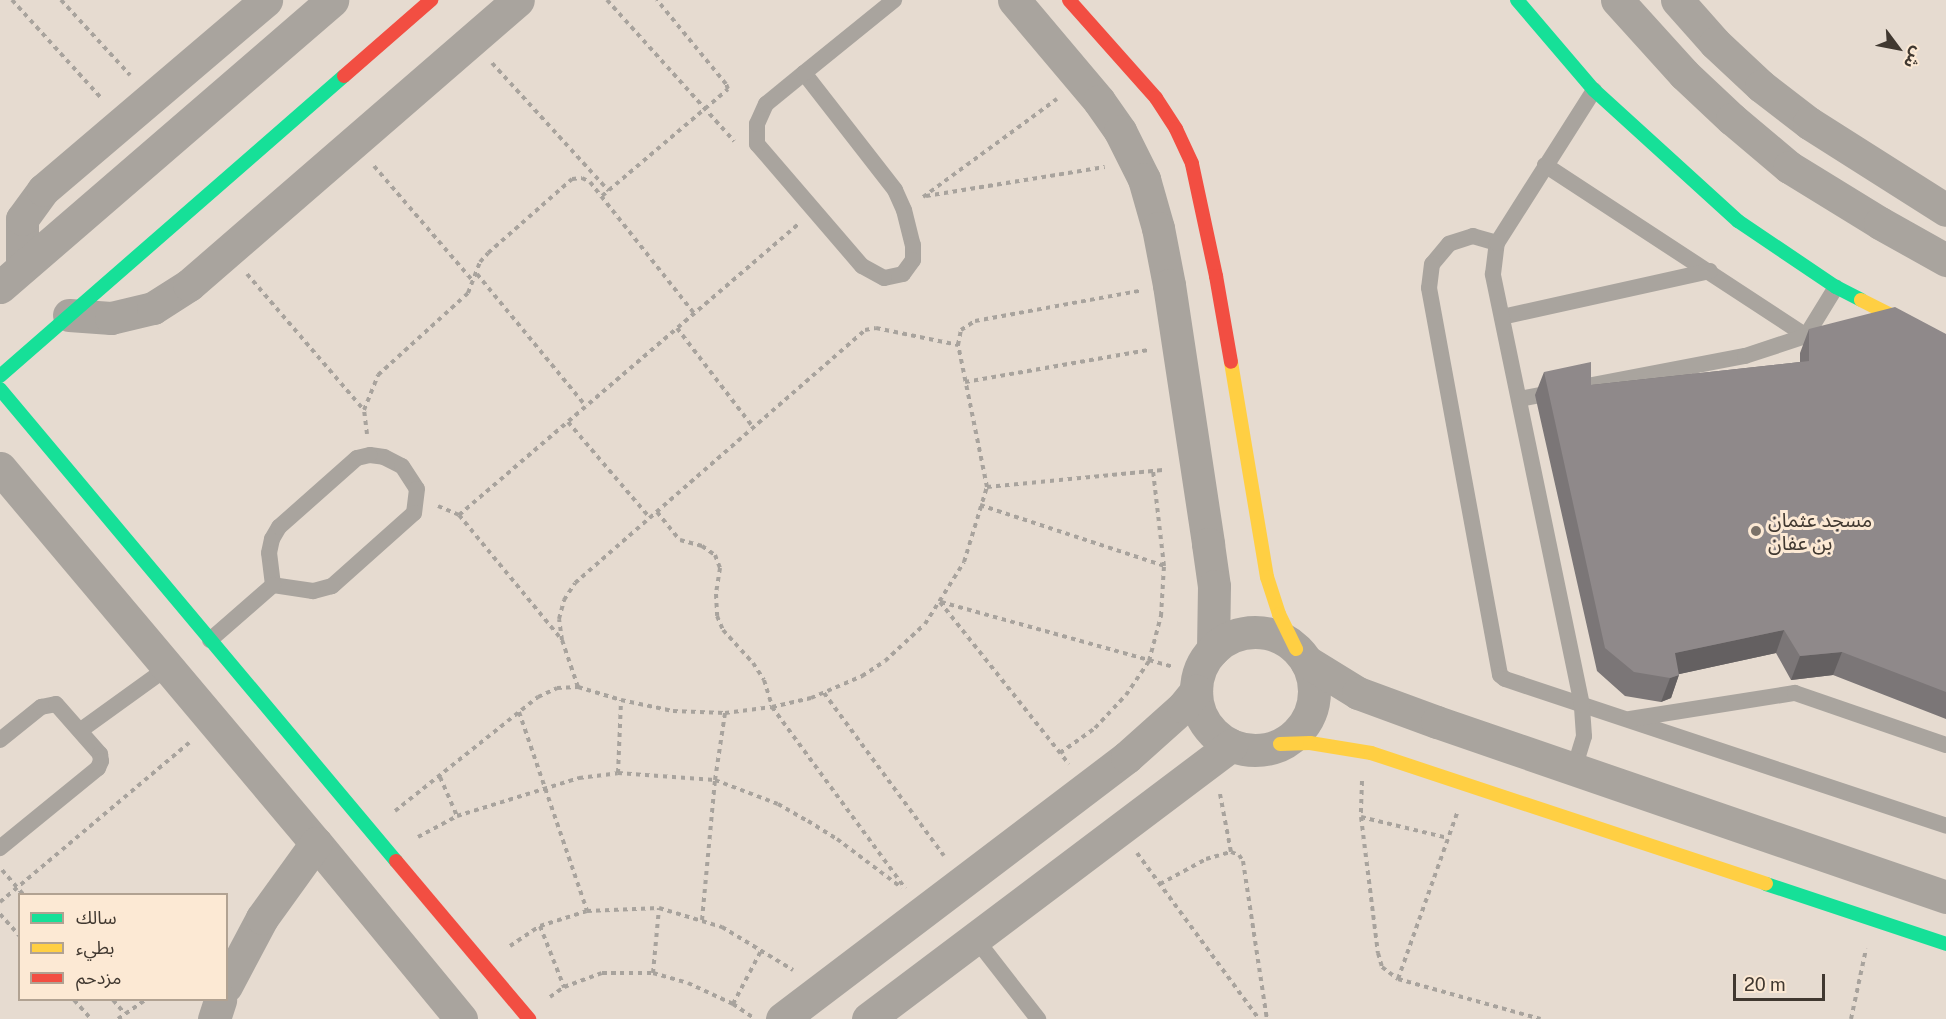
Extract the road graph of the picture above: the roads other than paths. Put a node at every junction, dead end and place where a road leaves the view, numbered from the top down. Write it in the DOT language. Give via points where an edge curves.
graph roads {
  1 [pos="266,0"];
  2 [pos="332,0"];
  3 [pos="431,0"];
  4 [pos="518,0"];
  5 [pos="894,0"];
  6 [pos="1014,0"];
  7 [pos="1069,0"];
  8 [pos="1516,0"];
  9 [pos="1617,0"];
  10 [pos="1677,0"];
  11 [pos="804,73"];
  12 [pos="1594,90"];
  13 [pos="1545,165"];
  14 [pos="1946,210"];
  15 [pos="1497,243"];
  16 [pos="1946,260"];
  17 [pos="1710,271"];
  18 [pos="11,277"];
  19 [pos="1836,286"];
  20 [pos="69,315"];
  21 [pos="1502,317"];
  22 [pos="1806,336"];
  23 [pos="1946,343"];
  24 [pos="0,376"];
  25 [pos="0,389"];
  26 [pos="1519,399"];
  27 [pos="0,468"];
  28 [pos="273,585"];
  29 [pos="210,640"];
  30 [pos="1301,655"];
  31 [pos="167,668"];
  32 [pos="1202,671"];
  33 [pos="1582,705"];
  34 [pos="1628,720"];
  35 [pos="81,730"];
  36 [pos="0,740"];
  37 [pos="1280,744"];
  38 [pos="1946,745"];
  39 [pos="1222,752"];
  40 [pos="1574,769"];
  41 [pos="1946,826"];
  42 [pos="316,843"];
  43 [pos="0,848"];
  44 [pos="1946,897"];
  45 [pos="975,938"];
  46 [pos="1946,944"];
  47 [pos="228,982"];
  48 [pos="219,1001"];
  49 [pos="527,1017"];
  50 [pos="214,1019"];
  51 [pos="461,1019"];
  52 [pos="782,1019"];
  53 [pos="867,1019"];
  54 [pos="1038,1019"];
  1 -- 18 [label="street" via="43,190 22,219"];
  2 -- 18 [label="street"];
  3 -- 20 [label="street"];
  4 -- 20 [label="street" via="189,285 153,308 111,318"];
  5 -- 11 [label="lane"];
  6 -- 32 [label="street" via="1120,131 1137,162 1158,228 1214,586"];
  7 -- 30 [label="street" via="1156,98 1192,164 1216,276 1267,577 1279,614"];
  8 -- 12 [label="street"];
  9 -- 16 [label="street" via="1684,74 1789,167"];
  10 -- 14 [label="street" via="1715,43 1769,92 1809,123"];
  11 -- 11 [label="lane" via="766,104 757,124 757,144 862,266 884,278 903,274 913,260 904,210 883,172"];
  12 -- 13 [label="lane"];
  12 -- 19 [label="street" via="1738,221"];
  13 -- 15 [label="lane"];
  13 -- 17 [label="lane"];
  15 -- 21 [label="lane" via="1493,274"];
  15 -- 33 [label="lane" via="1473,237 1449,244 1432,264 1429,288 1499,673 1504,679"];
  17 -- 21 [label="lane"];
  17 -- 22 [label="lane"];
  19 -- 22 [label="lane"];
  19 -- 23 [label="street"];
  20 -- 24 [label="street"];
  21 -- 26 [label="lane"];
  22 -- 26 [label="lane" via="1745,356"];
  25 -- 29 [label="street"];
  26 -- 33 [label="lane"];
  27 -- 31 [label="street"];
  28 -- 28 [label="lane" via="313,591 333,586 408,521 417,502 415,483 402,466 384,457 357,458 279,527 269,553"];
  28 -- 29 [label="lane"];
  29 -- 49 [label="street"];
  30 -- 32 [label="street" via="1284,639 1254,632 1225,640"];
  30 -- 37 [label="street" via="1312,676 1311,709 1294,736"];
  30 -- 40 [label="street" via="1358,693"];
  31 -- 35 [label="lane"];
  31 -- 42 [label="street"];
  32 -- 39 [label="street" via="1202,718 1219,739"];
  32 -- 52 [label="street" via="1183,707 1156,732"];
  33 -- 34 [label="lane"];
  33 -- 40 [label="lane" via="1584,736"];
  34 -- 38 [label="lane" via="1795,693"];
  34 -- 41 [label="lane"];
  35 -- 36 [label="lane" via="61,707 51,704 41,707"];
  35 -- 43 [label="lane" via="100,754 100,765"];
  37 -- 39 [label="street"];
  37 -- 46 [label="street" via="1310,742 1362,751"];
  39 -- 45 [label="street"];
  40 -- 44 [label="street"];
  42 -- 47 [label="street" via="262,918"];
  42 -- 51 [label="street"];
  45 -- 53 [label="street"];
  45 -- 54 [label="lane"];
  48 -- 50 [label="street"];
}
